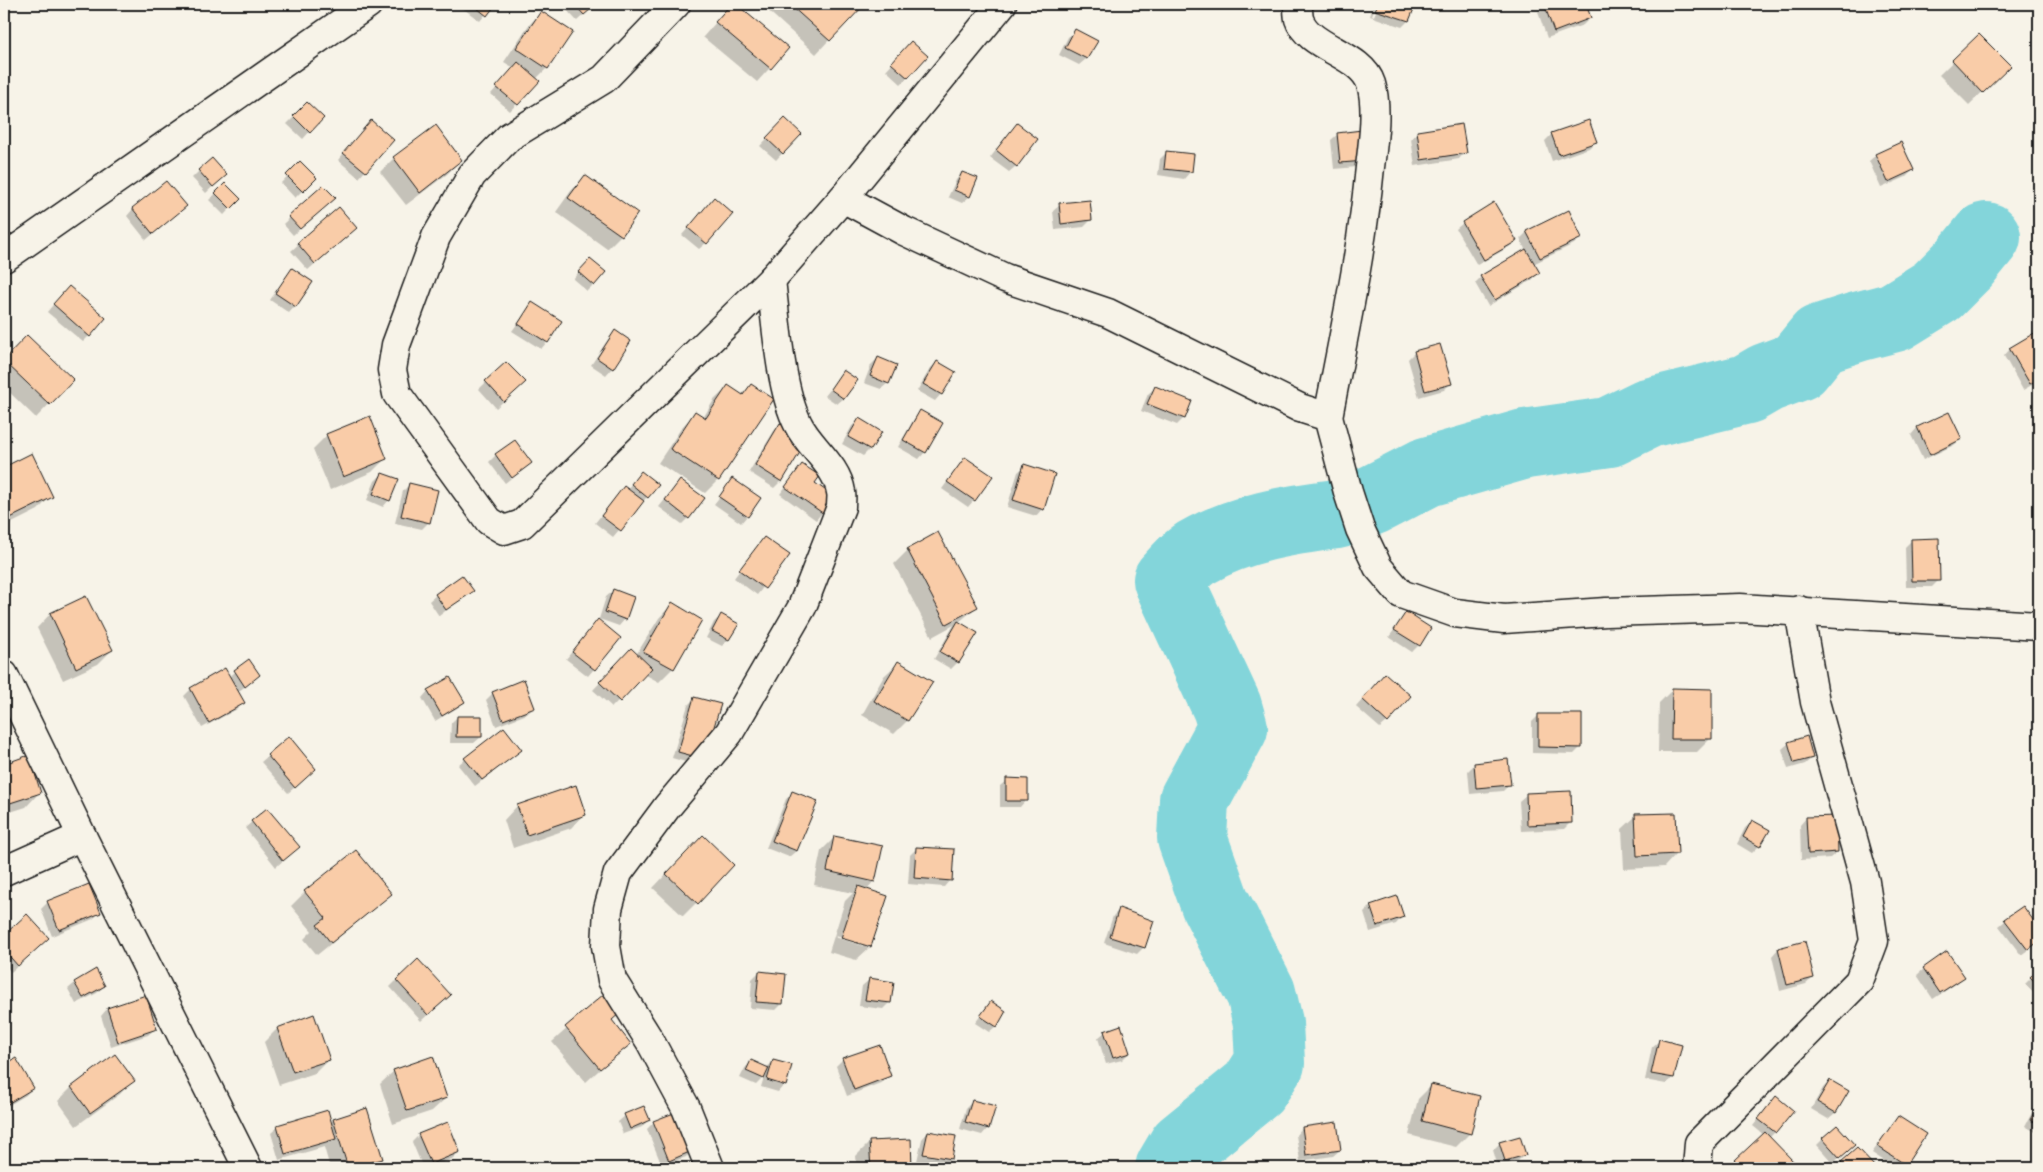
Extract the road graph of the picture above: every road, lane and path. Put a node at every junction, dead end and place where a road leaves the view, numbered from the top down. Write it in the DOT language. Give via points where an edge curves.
graph roads {
  1 [pos="368,4"];
  2 [pos="676,4"];
  3 [pos="1002,4"];
  4 [pos="1298,4"];
  5 [pos="843,198"];
  6 [pos="4,258"];
  7 [pos="771,280"];
  8 [pos="1328,418"];
  9 [pos="1799,610"];
  10 [pos="2039,626"];
  11 [pos="4,675"];
  12 [pos="82,836"];
  13 [pos="4,871"];
  14 [pos="248,1168"];
  15 [pos="710,1168"];
  16 [pos="1697,1168"];
  1 -- 6 [label="street"];
  2 -- 7 [label="street" via="604,79 509,136 472,175 436,237 396,345 392,370 396,394 489,521 504,530 522,524"];
  3 -- 5 [label="street"];
  4 -- 8 [label="street" via="1299,20 1309,33 1362,70 1371,82 1374,96 1365,225"];
  5 -- 7 [label="street"];
  5 -- 8 [label="street" via="904,231 1005,278 1108,313 1300,408"];
  7 -- 15 [label="street" via="789,398 798,424 835,476 841,491 841,507 802,607 729,733 667,807 618,874 608,909 606,946 612,980 686,1108"];
  8 -- 9 [label="street" via="1360,530 1378,567 1401,594 1455,613 1504,619 1682,609"];
  9 -- 10 [label="street"];
  9 -- 16 [label="street" via="1815,702 1865,882 1874,941 1858,981 1699,1143"];
  11 -- 12 [label="street"];
  12 -- 13 [label="street"];
  12 -- 14 [label="street"];
}
